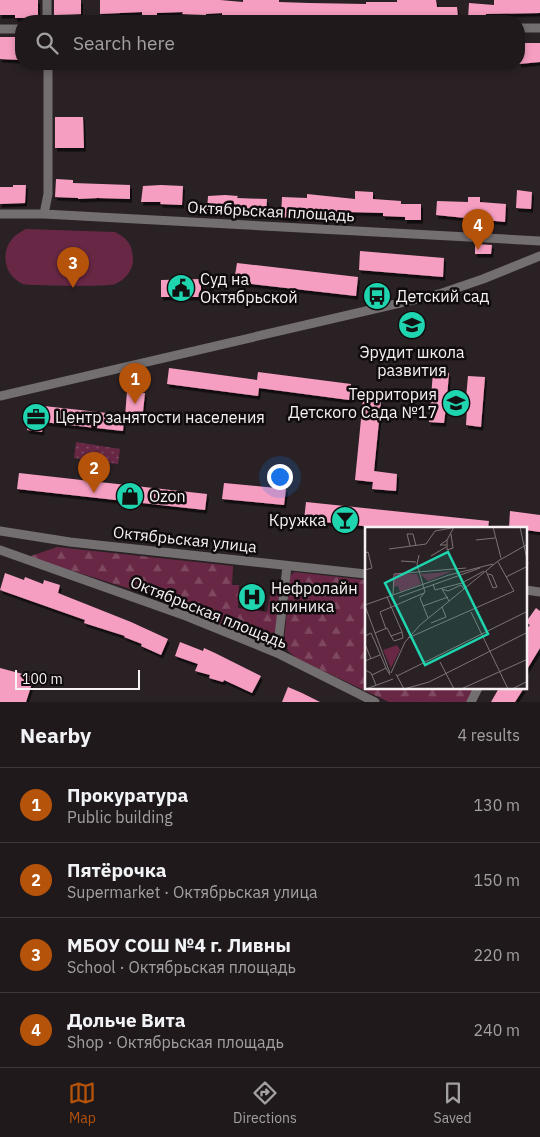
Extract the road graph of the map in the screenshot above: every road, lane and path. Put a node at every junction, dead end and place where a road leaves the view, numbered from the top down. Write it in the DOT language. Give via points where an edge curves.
graph roads {
  1 [pos="47,0"];
  2 [pos="47,15"];
  3 [pos="0,28"];
  4 [pos="525,28"];
  5 [pos="540,28"];
  6 [pos="15,29"];
  7 [pos="48,70"];
  8 [pos="0,214"];
  9 [pos="44,214"];
  10 [pos="540,241"];
  11 [pos="540,256"];
  12 [pos="0,396"];
  13 [pos="0,531"];
  14 [pos="0,550"];
  15 [pos="287,566"];
  16 [pos="365,574"];
  17 [pos="277,654"];
  18 [pos="477,690"];
  19 [pos="375,702"];
  20 [pos="471,702"];
  1 -- 2 [label="street"];
  3 -- 6 [label="street"];
  4 -- 5 [label="street"];
  7 -- 9 [label="street" via="48,194"];
  8 -- 9 [label="street, Октябрьская площадь"];
  9 -- 10 [label="street, Октябрьская площадь"];
  11 -- 12 [label="street" via="431,296"];
  13 -- 15 [label="street, Октябрьская улица"];
  14 -- 17 [label="street, Октябрьская площадь" via="186,616"];
  15 -- 16 [label="street, Октябрьская улица"];
  15 -- 17 [label="street"];
  17 -- 19 [label="street, Октябрьская площадь"];
  18 -- 20 [label="street"];
}
